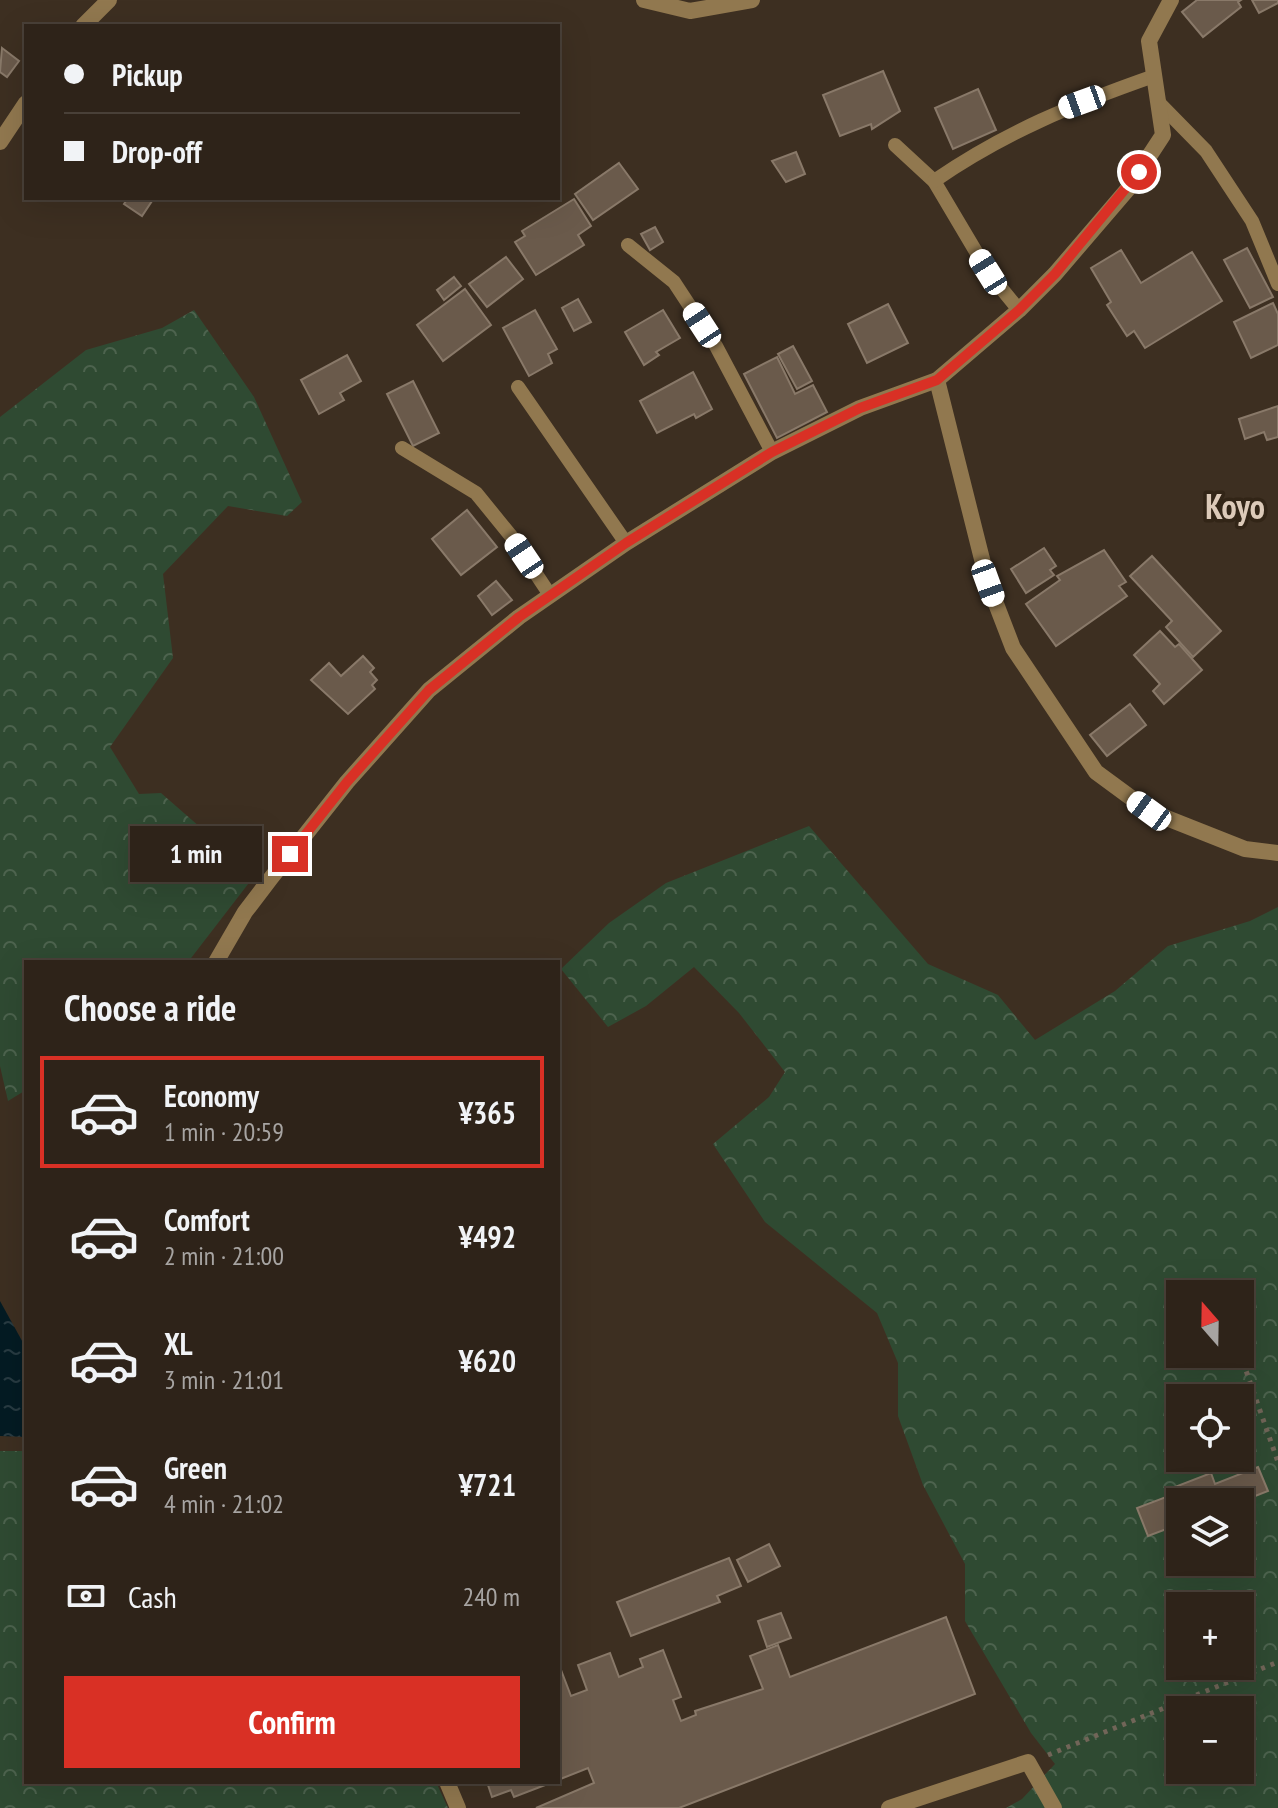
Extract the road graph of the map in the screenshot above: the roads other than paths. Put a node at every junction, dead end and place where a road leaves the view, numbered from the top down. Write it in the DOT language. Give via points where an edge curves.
graph roads {
  1 [pos="109,0"];
  2 [pos="644,0"];
  3 [pos="752,0"];
  4 [pos="1171,0"];
  5 [pos="85,24"];
  6 [pos="1154,76"];
  7 [pos="1158,102"];
  8 [pos="24,106"];
  9 [pos="0,142"];
  10 [pos="895,145"];
  11 [pos="934,181"];
  12 [pos="628,245"];
  13 [pos="1278,284"];
  14 [pos="1019,310"];
  15 [pos="937,380"];
  16 [pos="518,387"];
  17 [pos="402,448"];
  18 [pos="772,452"];
  19 [pos="626,543"];
  20 [pos="550,595"];
  21 [pos="1278,853"];
  22 [pos="217,960"];
  23 [pos="448,1784"];
  24 [pos="458,1808"];
  25 [pos="889,1808"];
  26 [pos="1054,1808"];
  1 -- 5 [label="street"];
  2 -- 3 [label="street" via="690,11"];
  4 -- 6 [label="street" via="1149,41"];
  6 -- 7 [label="street"];
  6 -- 11 [label="lane" via="1057,110 976,152"];
  7 -- 13 [label="lane" via="1206,151 1252,221"];
  7 -- 14 [label="street" via="1163,135 1127,190"];
  8 -- 9 [label="street"];
  10 -- 11 [label="lane"];
  11 -- 14 [label="lane" via="988,272"];
  12 -- 18 [label="lane" via="674,282 716,346"];
  14 -- 15 [label="street"];
  15 -- 18 [label="street" via="860,408"];
  15 -- 21 [label="street" via="988,583 1013,648 1096,772 1149,811 1245,849"];
  16 -- 19 [label="lane"];
  17 -- 20 [label="lane" via="476,493"];
  18 -- 19 [label="street"];
  19 -- 20 [label="street"];
  20 -- 22 [label="street" via="429,690 262,889"];
  23 -- 24 [label="street"];
  25 -- 26 [label="street" via="1028,1762"];
}
